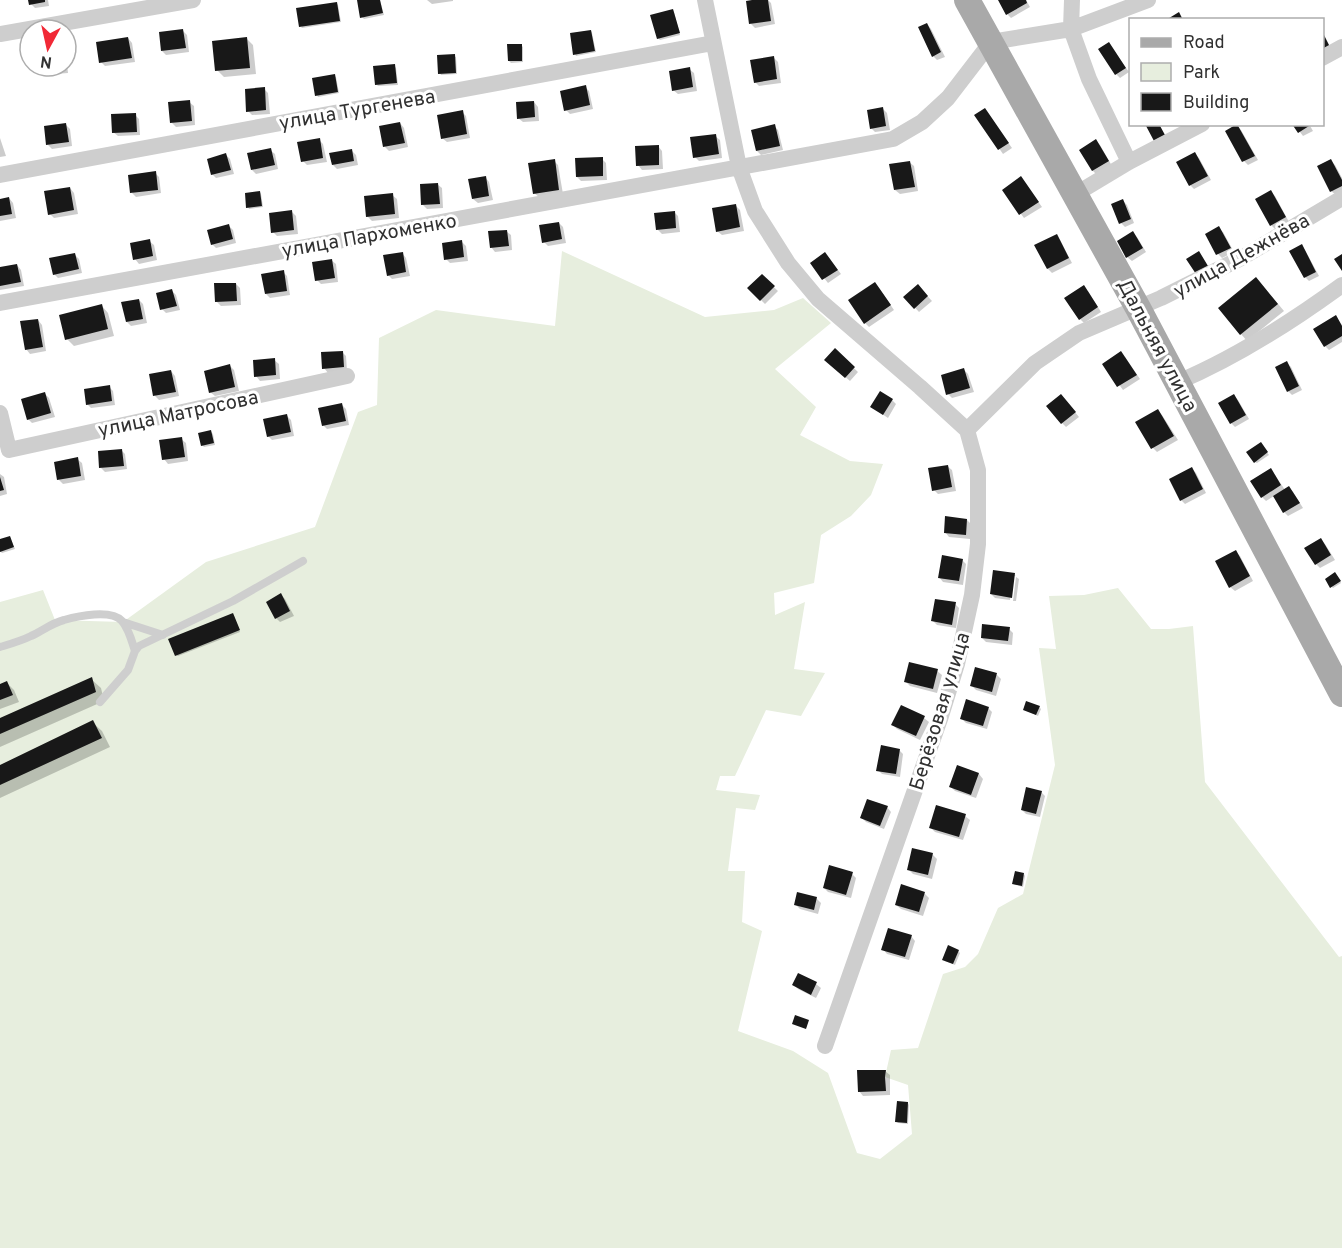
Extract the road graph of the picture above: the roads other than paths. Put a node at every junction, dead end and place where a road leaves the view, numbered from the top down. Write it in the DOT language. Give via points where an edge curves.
graph roads {
  1 [pos="194,0"];
  2 [pos="705,0"];
  3 [pos="968,0"];
  4 [pos="1072,0"];
  5 [pos="1148,0"];
  6 [pos="1071,29"];
  7 [pos="0,34"];
  8 [pos="991,42"];
  9 [pos="713,43"];
  10 [pos="1342,47"];
  11 [pos="1324,57"];
  12 [pos="1198,126"];
  13 [pos="1129,162"];
  14 [pos="739,167"];
  15 [pos="0,175"];
  16 [pos="1074,195"];
  17 [pos="1342,198"];
  18 [pos="1342,285"];
  19 [pos="0,303"];
  20 [pos="1138,308"];
  21 [pos="347,376"];
  22 [pos="1178,382"];
  23 [pos="0,413"];
  24 [pos="967,430"];
  25 [pos="303,561"];
  26 [pos="123,622"];
  27 [pos="163,635"];
  28 [pos="0,647"];
  29 [pos="135,651"];
  30 [pos="1342,694"];
  31 [pos="100,702"];
  32 [pos="825,1046"];
  1 -- 7 [label="street"];
  2 -- 9 [label="street"];
  3 -- 8 [label="main road, Дальняя улица"];
  4 -- 6 [label="street"];
  5 -- 6 [label="street"];
  6 -- 8 [label="street"];
  6 -- 13 [label="street" via="1089,79"];
  8 -- 14 [label="street, улица Пархоменко" via="948,98 922,122 893,139"];
  8 -- 16 [label="main road, Дальняя улица"];
  9 -- 14 [label="street"];
  9 -- 15 [label="street, улица Тургенева"];
  10 -- 11 [label="street"];
  12 -- 13 [label="street"];
  13 -- 16 [label="street"];
  14 -- 19 [label="street, улица Пархоменко"];
  14 -- 24 [label="street" via="755,211 788,263 818,299"];
  16 -- 20 [label="main road, Дальняя улица"];
  17 -- 20 [label="street, улица Дежнёва" via="1243,257"];
  18 -- 22 [label="street" via="1271,334"];
  20 -- 22 [label="main road, Дальняя улица"];
  20 -- 24 [label="street, улица Дежнёва" via="1079,333 1035,363"];
  21 -- 23 [label="street, улица Матросова" via="9,450"];
  22 -- 30 [label="main road, Дальняя улица"];
  24 -- 32 [label="street, Берёзовая улица" via="978,470 978,544 957,664"];
  25 -- 27 [label="lane"];
  26 -- 27 [label="lane"];
  26 -- 28 [label="lane" via="106,614 63,620"];
  26 -- 29 [label="lane"];
  27 -- 29 [label="lane"];
  29 -- 31 [label="lane" via="128,670"];
}
